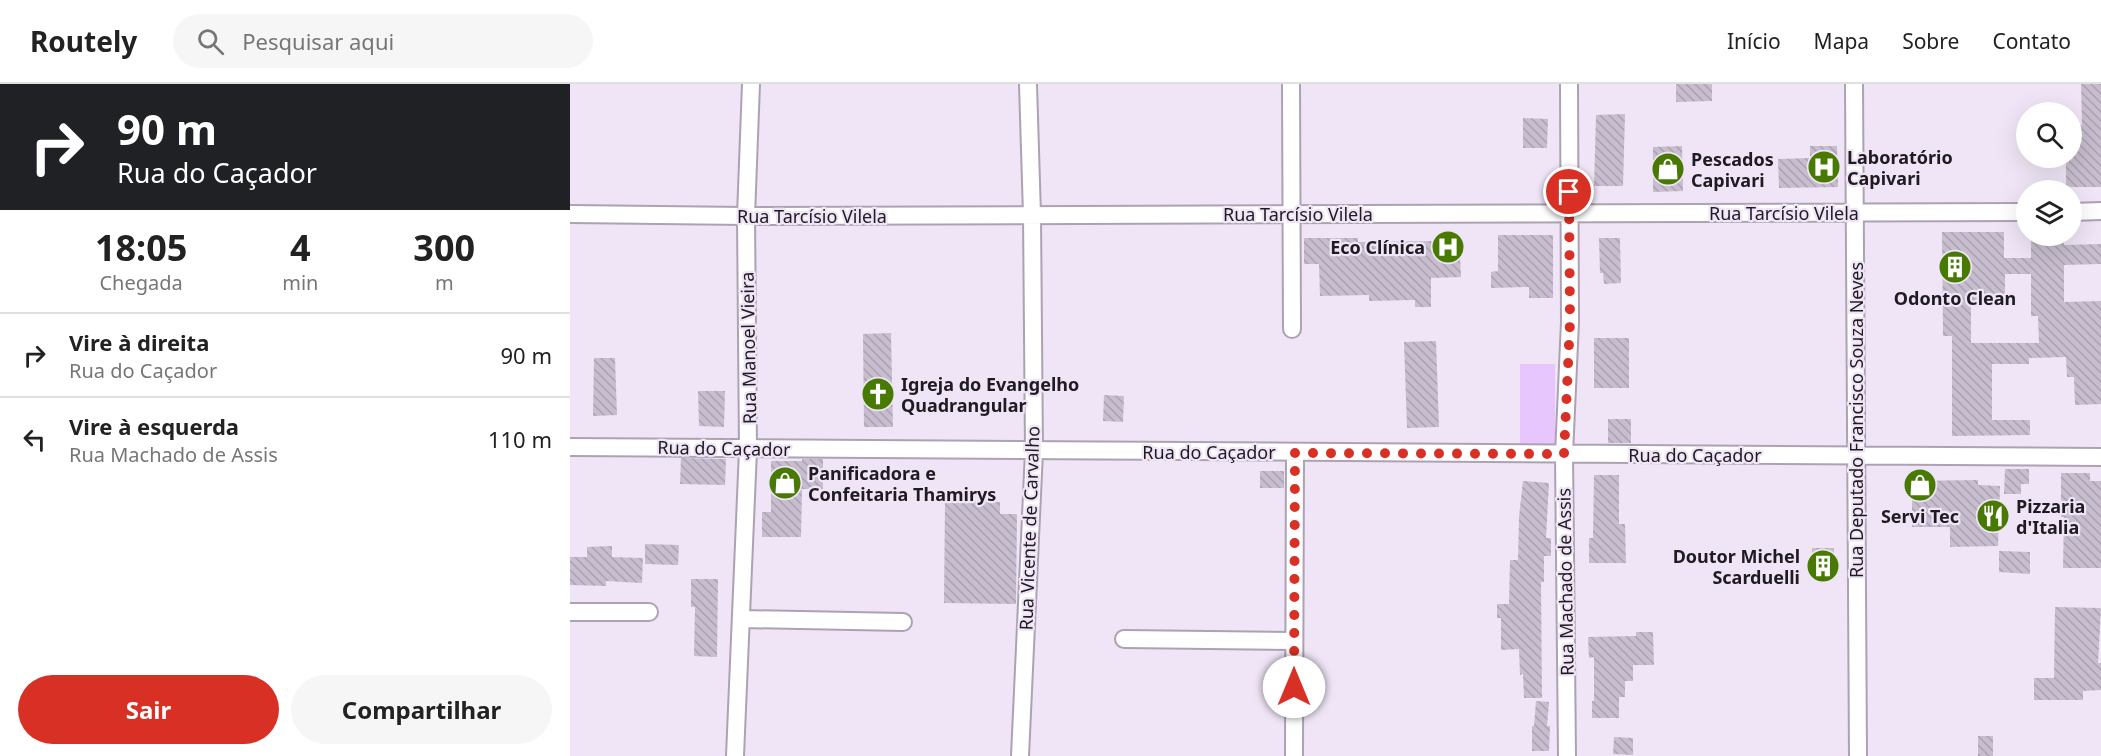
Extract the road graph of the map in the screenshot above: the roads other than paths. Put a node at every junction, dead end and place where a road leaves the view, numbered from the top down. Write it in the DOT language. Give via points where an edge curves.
graph roads {
  1 [pos="751,84"];
  2 [pos="1028,84"];
  3 [pos="1291,84"];
  4 [pos="1569,84"];
  5 [pos="1854,84"];
  6 [pos="2101,211"];
  7 [pos="1854,212"];
  8 [pos="2016,212"];
  9 [pos="2082,212"];
  10 [pos="1570,213"];
  11 [pos="570,214"];
  12 [pos="1292,214"];
  13 [pos="1032,215"];
  14 [pos="746,216"];
  15 [pos="1292,329"];
  16 [pos="570,447"];
  17 [pos="748,450"];
  18 [pos="1034,451"];
  19 [pos="1295,453"];
  20 [pos="1564,454"];
  21 [pos="1856,456"];
  22 [pos="2101,457"];
  23 [pos="570,612"];
  24 [pos="649,612"];
  25 [pos="743,619"];
  26 [pos="903,622"];
  27 [pos="1124,639"];
  28 [pos="1294,641"];
  29 [pos="735,756"];
  30 [pos="1020,756"];
  31 [pos="1294,756"];
  32 [pos="1568,756"];
  33 [pos="1858,756"];
  1 -- 14 [label="street, Rua Manoel Vieira"];
  2 -- 13 [label="street, Rua Vicente de Carvalho"];
  3 -- 12 [label="street"];
  4 -- 10 [label="street, Rua Machado de Assis"];
  5 -- 7 [label="street, Rua Deputado Francisco Souza Neves"];
  6 -- 9 [label="street"];
  7 -- 8 [label="street, Rua Tarcísio Vilela"];
  7 -- 10 [label="street, Rua Tarcísio Vilela"];
  7 -- 21 [label="street, Rua Deputado Francisco Souza Neves"];
  10 -- 12 [label="street, Rua Tarcísio Vilela"];
  10 -- 20 [label="street, Rua Machado de Assis"];
  11 -- 14 [label="street, Rua Tarcísio Vilela"];
  12 -- 13 [label="street, Rua Tarcísio Vilela"];
  12 -- 15 [label="street"];
  13 -- 14 [label="street, Rua Tarcísio Vilela"];
  13 -- 18 [label="street, Rua Vicente de Carvalho"];
  14 -- 17 [label="street, Rua Manoel Vieira"];
  16 -- 17 [label="street, Rua do Caçador"];
  17 -- 18 [label="street, Rua do Caçador"];
  17 -- 25 [label="street, Rua Manoel Vieira"];
  18 -- 19 [label="street, Rua do Caçador"];
  18 -- 30 [label="street, Rua Vicente de Carvalho"];
  19 -- 20 [label="street, Rua do Caçador"];
  19 -- 28 [label="street"];
  20 -- 21 [label="street, Rua do Caçador"];
  20 -- 32 [label="street, Rua Machado de Assis"];
  21 -- 22 [label="street, Rua do Caçador"];
  21 -- 33 [label="street, Rua Deputado Francisco Souza Neves"];
  23 -- 24 [label="street"];
  25 -- 26 [label="street"];
  25 -- 29 [label="street, Rua Manoel Vieira"];
  27 -- 28 [label="street"];
  28 -- 31 [label="street"];
}
